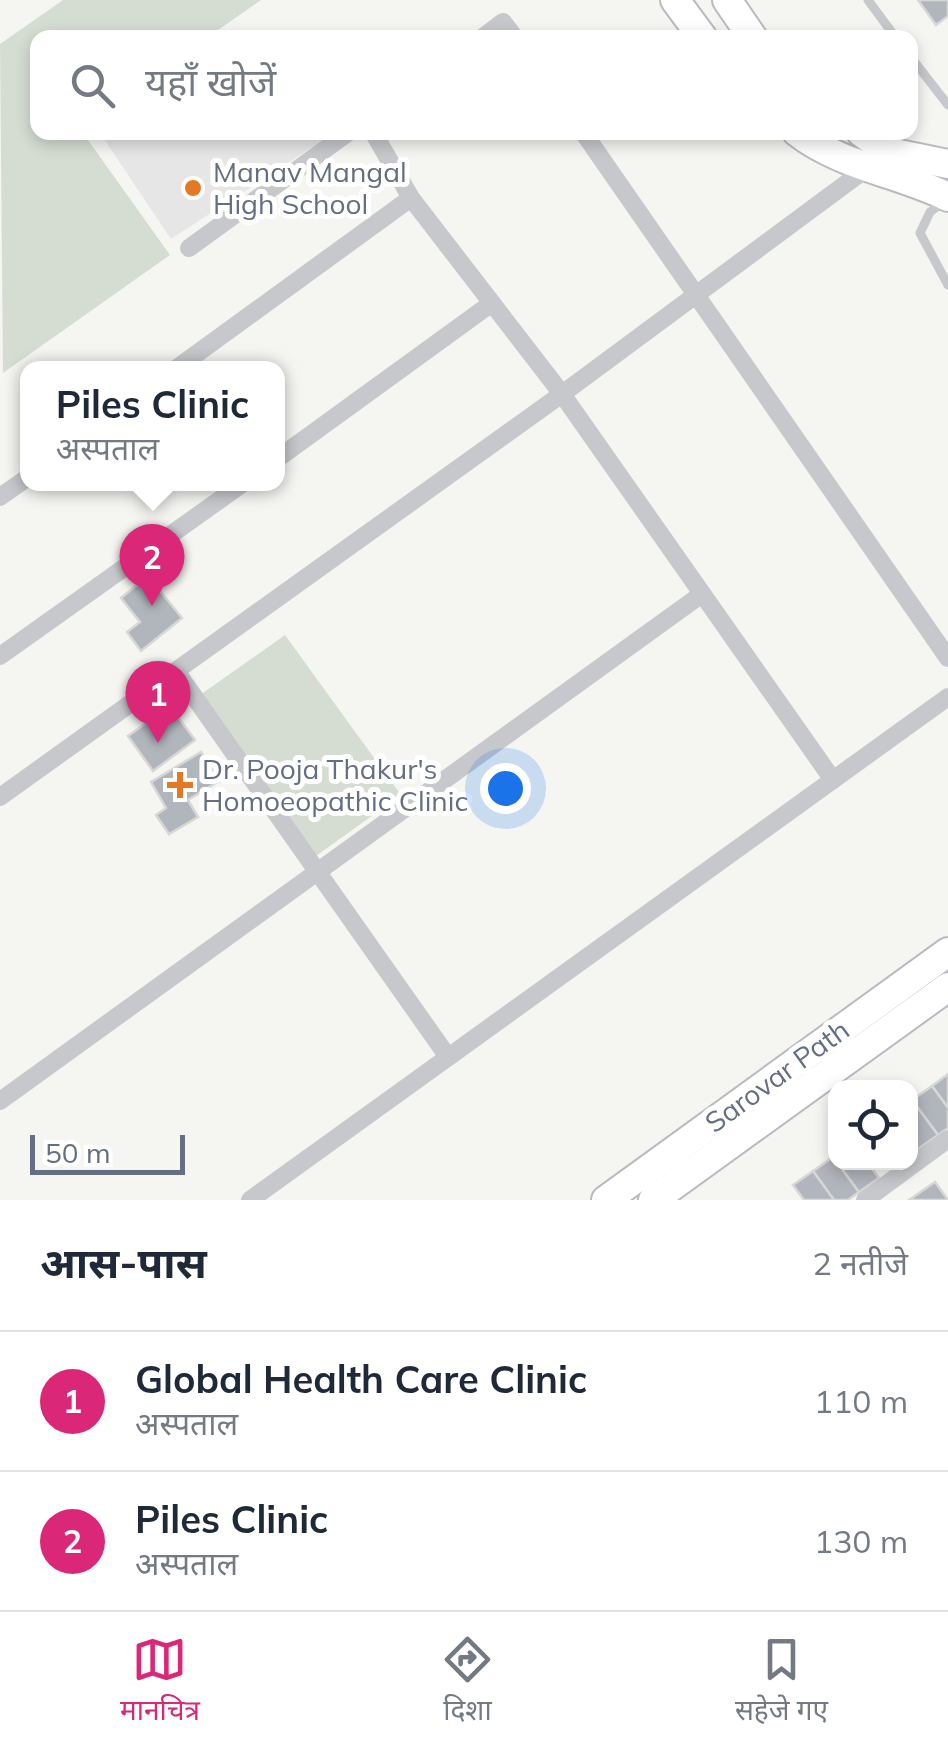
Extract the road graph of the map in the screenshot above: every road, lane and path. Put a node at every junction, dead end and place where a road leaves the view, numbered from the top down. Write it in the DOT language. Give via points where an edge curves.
graph roads {
  1 [pos="675,0"];
  2 [pos="868,0"];
  3 [pos="729,1"];
  4 [pos="697,30"];
  5 [pos="748,30"];
  6 [pos="890,30"];
  7 [pos="918,66"];
  8 [pos="948,105"];
  9 [pos="338,140"];
  10 [pos="377,140"];
  11 [pos="589,140"];
  12 [pos="820,140"];
  13 [pos="867,140"];
  14 [pos="878,160"];
  15 [pos="948,164"];
  16 [pos="411,198"];
  17 [pos="948,198"];
  18 [pos="188,248"];
  19 [pos="948,285"];
  20 [pos="698,294"];
  21 [pos="492,303"];
  22 [pos="187,361"];
  23 [pos="562,394"];
  24 [pos="285,452"];
  25 [pos="232,491"];
  26 [pos="702,594"];
  27 [pos="0,656"];
  28 [pos="948,658"];
  29 [pos="176,671"];
  30 [pos="948,698"];
  31 [pos="833,780"];
  32 [pos="0,796"];
  33 [pos="316,873"];
  34 [pos="948,952"];
  35 [pos="948,988"];
  36 [pos="448,1057"];
  37 [pos="0,1101"];
  38 [pos="948,1139"];
  39 [pos="250,1200"];
  40 [pos="606,1200"];
  41 [pos="653,1200"];
  42 [pos="865,1200"];
  1 -- 4 [label="main road"];
  2 -- 6 [label="lane"];
  3 -- 5 [label="main road"];
  7 -- 8 [label="lane"];
  9 -- 18 [label="street"];
  10 -- 16 [label="street"];
  11 -- 20 [label="street"];
  12 -- 14 [label="main road"];
  13 -- 14 [label="main road"];
  14 -- 15 [label="main road"];
  14 -- 17 [label="main road"];
  14 -- 20 [label="street"];
  16 -- 21 [label="street"];
  16 -- 22 [label="street"];
  17 -- 19 [label="lane" via="930,212 920,233"];
  20 -- 23 [label="street"];
  20 -- 28 [label="street"];
  21 -- 23 [label="street"];
  21 -- 24 [label="street"];
  23 -- 26 [label="street"];
  23 -- 29 [label="street"];
  25 -- 27 [label="street"];
  26 -- 31 [label="street"];
  26 -- 33 [label="street"];
  29 -- 32 [label="street"];
  29 -- 33 [label="street"];
  30 -- 31 [label="street"];
  31 -- 36 [label="street"];
  33 -- 36 [label="street"];
  33 -- 37 [label="street"];
  34 -- 40 [label="main road, Sarovar Path"];
  35 -- 41 [label="main road, Sarovar Path"];
  36 -- 39 [label="street"];
  38 -- 42 [label="street"];
}
